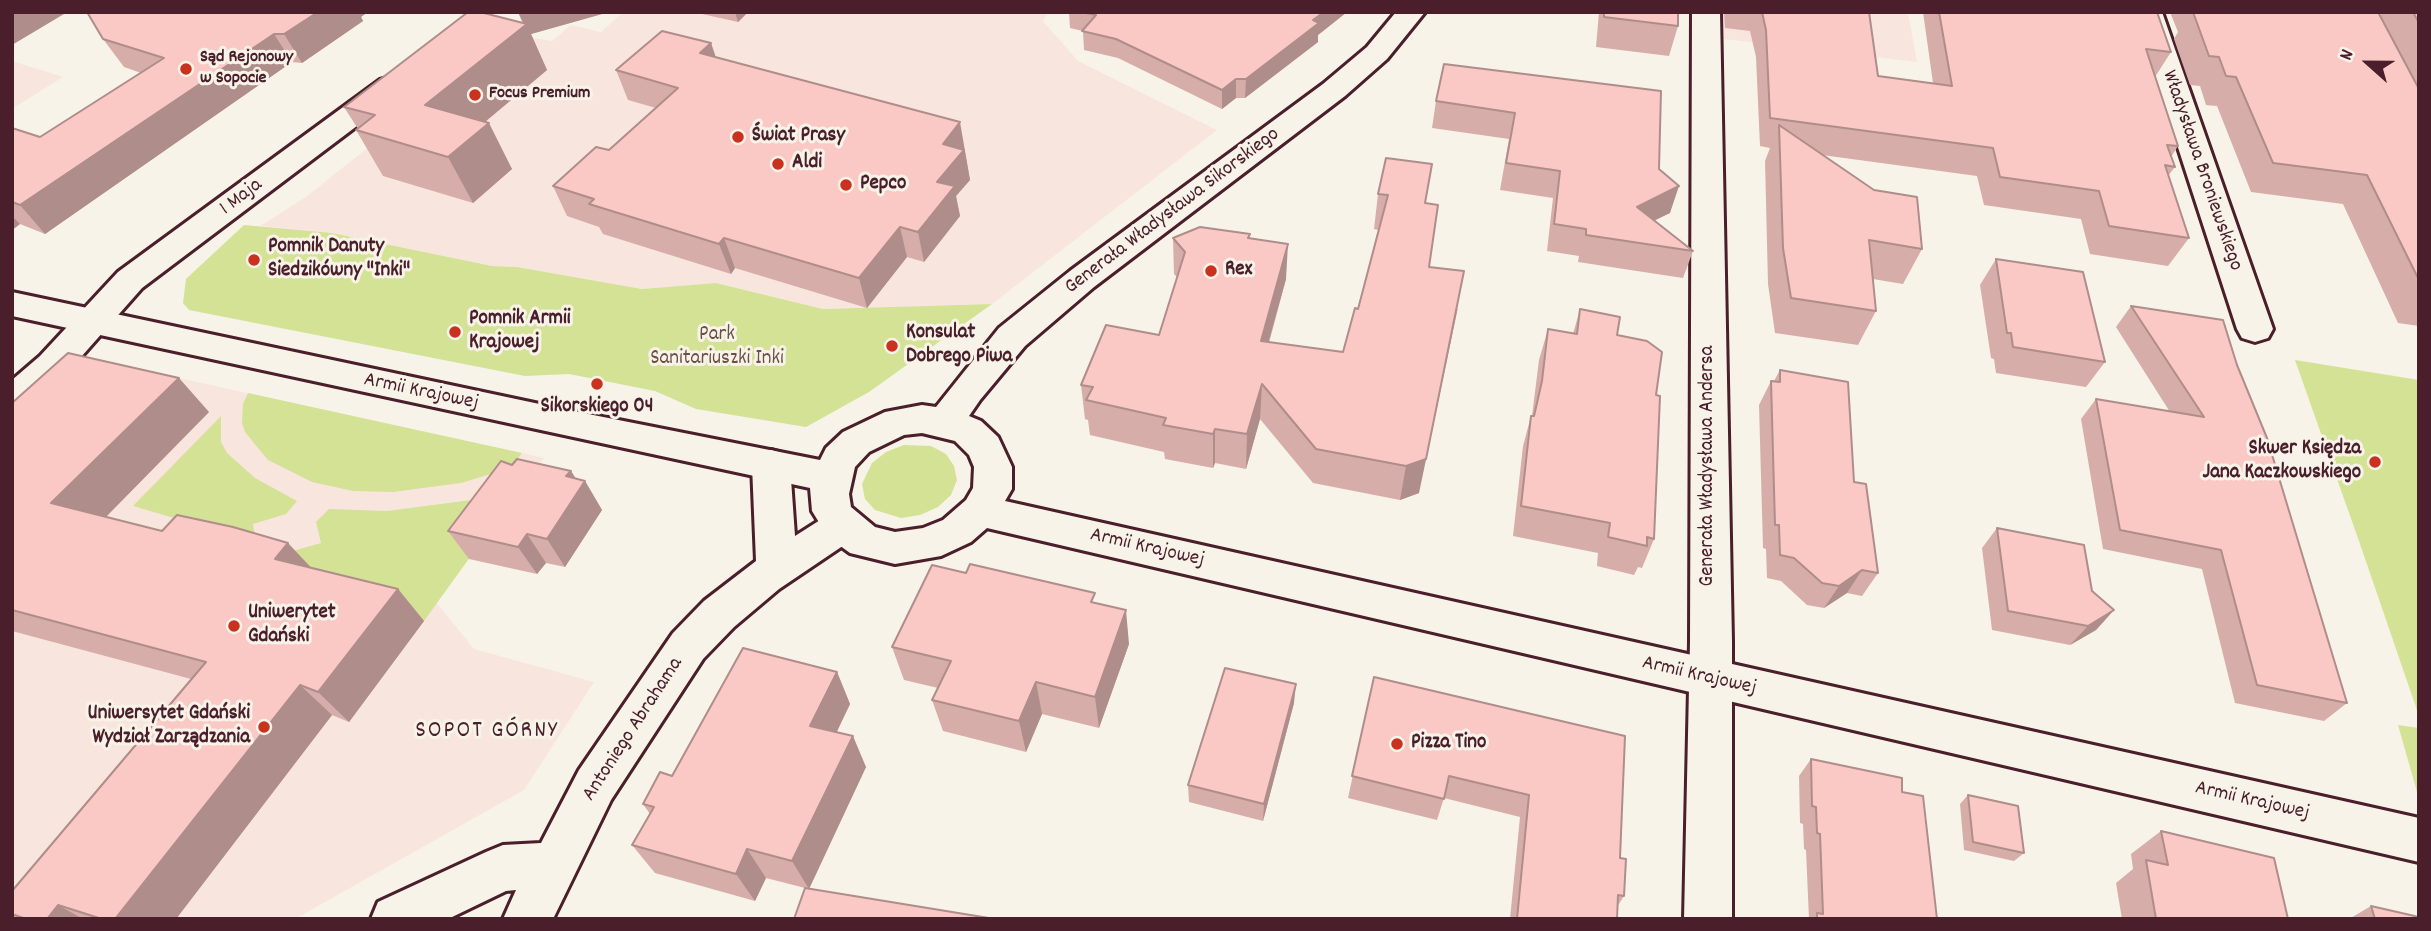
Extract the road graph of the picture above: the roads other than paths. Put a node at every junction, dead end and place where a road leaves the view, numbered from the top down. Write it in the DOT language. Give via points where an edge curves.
graph roads {
  1 [pos="1411,12"];
  2 [pos="1706,12"];
  3 [pos="2148,12"];
  4 [pos="419,64"];
  5 [pos="12,304"];
  6 [pos="92,322"];
  7 [pos="2255,329"];
  8 [pos="12,401"];
  9 [pos="945,422"];
  10 [pos="771,465"];
  11 [pos="831,477"];
  12 [pos="980,511"];
  13 [pos="842,526"];
  14 [pos="777,569"];
  15 [pos="1709,679"];
  16 [pos="2419,840"];
  17 [pos="552,864"];
  18 [pos="395,919"];
  19 [pos="527,919"];
  20 [pos="1707,919"];
  1 -- 9 [label="street, Generała Władysława Sikorskiego" via="1377,53 1334,90 1012,337"];
  2 -- 15 [label="street, Generała Władysława Andersa"];
  3 -- 7 [label="street, Władysława Broniewskiego"];
  4 -- 6 [label="street, 1 Maja" via="130,280"];
  5 -- 6 [label="street, Armii Krajowej"];
  6 -- 8 [label="street, 1 Maja"];
  6 -- 10 [label="street, Armii Krajowej"];
  9 -- 11 [label="street" via="922,419 875,430 840,458"];
  9 -- 12 [label="street" via="968,431 985,447 993,467 992,489"];
  10 -- 11 [label="street, Armii Krajowej"];
  10 -- 14 [label="street"];
  11 -- 13 [label="street" via="828,494"];
  12 -- 13 [label="street" via="957,531 906,547 864,541"];
  12 -- 15 [label="street, Armii Krajowej"];
  13 -- 14 [label="street, Antoniego Abrahama"];
  14 -- 17 [label="street, Antoniego Abrahama" via="719,614 688,646 595,785"];
  15 -- 16 [label="street, Armii Krajowej"];
  15 -- 20 [label="street, Generała Władysława Andersa"];
  17 -- 18 [label="street" via="503,868"];
  17 -- 19 [label="street, Antoniego Abrahama"];
}
